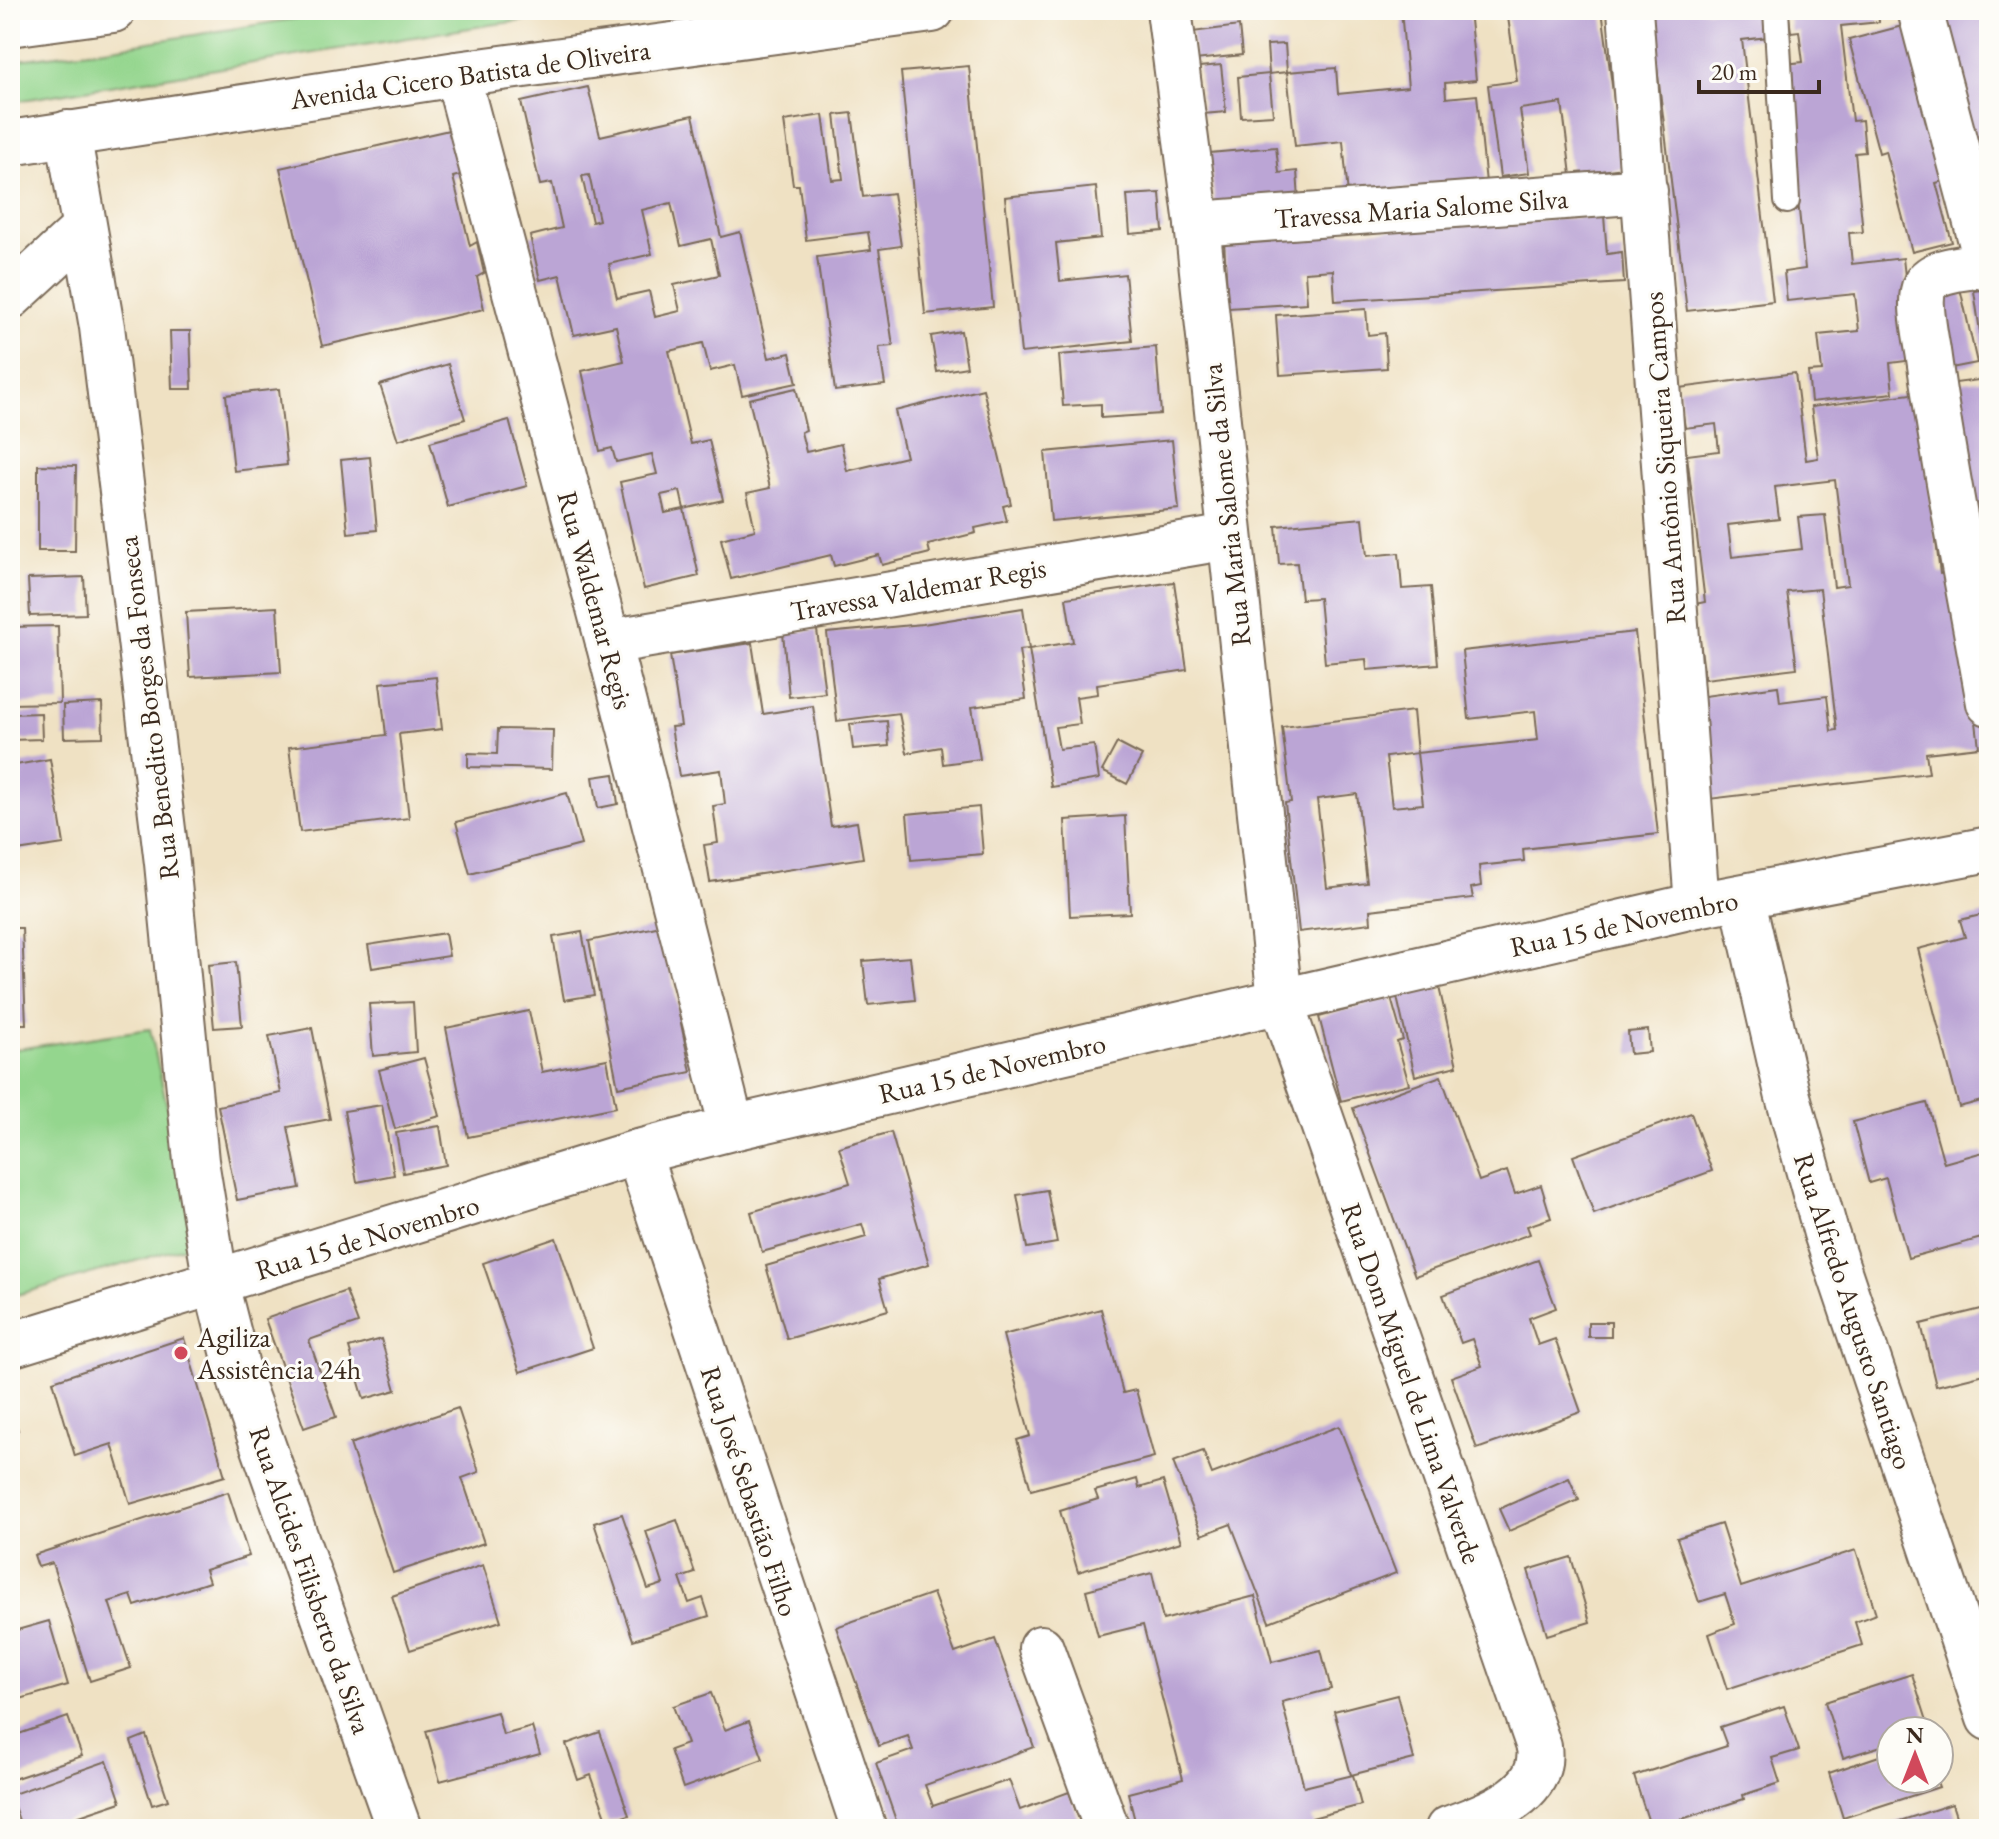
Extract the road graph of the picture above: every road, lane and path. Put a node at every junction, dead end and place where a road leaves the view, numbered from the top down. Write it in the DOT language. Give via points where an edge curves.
graph roads {
  1 [pos="113,10"];
  2 [pos="932,10"];
  3 [pos="1169,10"];
  4 [pos="1630,10"];
  5 [pos="1776,10"];
  6 [pos="1920,10"];
  7 [pos="10,24"];
  8 [pos="457,74"];
  9 [pos="68,133"];
  10 [pos="10,143"];
  11 [pos="1645,191"];
  12 [pos="1787,201"];
  13 [pos="1197,224"];
  14 [pos="84,229"];
  15 [pos="1988,264"];
  16 [pos="10,297"];
  17 [pos="1229,537"];
  18 [pos="608,642"];
  19 [pos="1989,703"];
  20 [pos="1989,849"];
  21 [pos="1742,897"];
  22 [pos="1697,905"];
  23 [pos="1280,1000"];
  24 [pos="732,1128"];
  25 [pos="638,1152"];
  26 [pos="216,1284"];
  27 [pos="10,1345"];
  28 [pos="1041,1648"];
  29 [pos="1989,1718"];
  30 [pos="399,1829"];
  31 [pos="864,1829"];
  32 [pos="1107,1829"];
  33 [pos="1448,1829"];
  1 -- 7 [label="main road"];
  2 -- 8 [label="main road, Avenida Cicero Batista de Oliveira"];
  3 -- 13 [label="main road, Rua Maria Salome da Silva"];
  4 -- 11 [label="main road, Rua Antônio Siqueira Campos"];
  5 -- 12 [label="lane"];
  6 -- 15 [label="main road"];
  8 -- 9 [label="main road, Avenida Cicero Batista de Oliveira"];
  8 -- 18 [label="main road, Rua Waldemar Regis"];
  9 -- 10 [label="main road, Avenida Cicero Batista de Oliveira"];
  9 -- 14 [label="main road, Rua Benedito Borges da Fonseca"];
  11 -- 13 [label="main road, Travessa Maria Salome Silva"];
  11 -- 22 [label="main road, Rua Antônio Siqueira Campos"];
  13 -- 17 [label="main road, Rua Maria Salome da Silva"];
  14 -- 16 [label="main road"];
  14 -- 26 [label="main road, Rua Benedito Borges da Fonseca" via="104,342 167,863 192,1133"];
  15 -- 19 [label="main road" via="1930,279 1922,301"];
  17 -- 18 [label="main road, Travessa Valdemar Regis"];
  17 -- 23 [label="main road, Rua Maria Salome da Silva"];
  18 -- 24 [label="main road, Rua Waldemar Regis"];
  20 -- 21 [label="main road, Rua 15 de Novembro"];
  21 -- 22 [label="main road, Rua 15 de Novembro"];
  21 -- 29 [label="main road, Rua Alfredo Augusto Santiago" via="1826,1233"];
  22 -- 23 [label="main road, Rua 15 de Novembro"];
  23 -- 24 [label="main road, Rua 15 de Novembro"];
  23 -- 33 [label="main road, Rua Dom Miguel de Lima Valverde" via="1539,1747 1535,1778 1520,1794"];
  24 -- 25 [label="main road, Rua 15 de Novembro"];
  25 -- 26 [label="main road, Rua 15 de Novembro"];
  25 -- 31 [label="main road, Rua José Sebastião Filho"];
  26 -- 27 [label="main road, Rua 15 de Novembro"];
  26 -- 30 [label="main road, Rua Alcides Filisberto da Silva" via="242,1386"];
  28 -- 32 [label="main road"];
}
